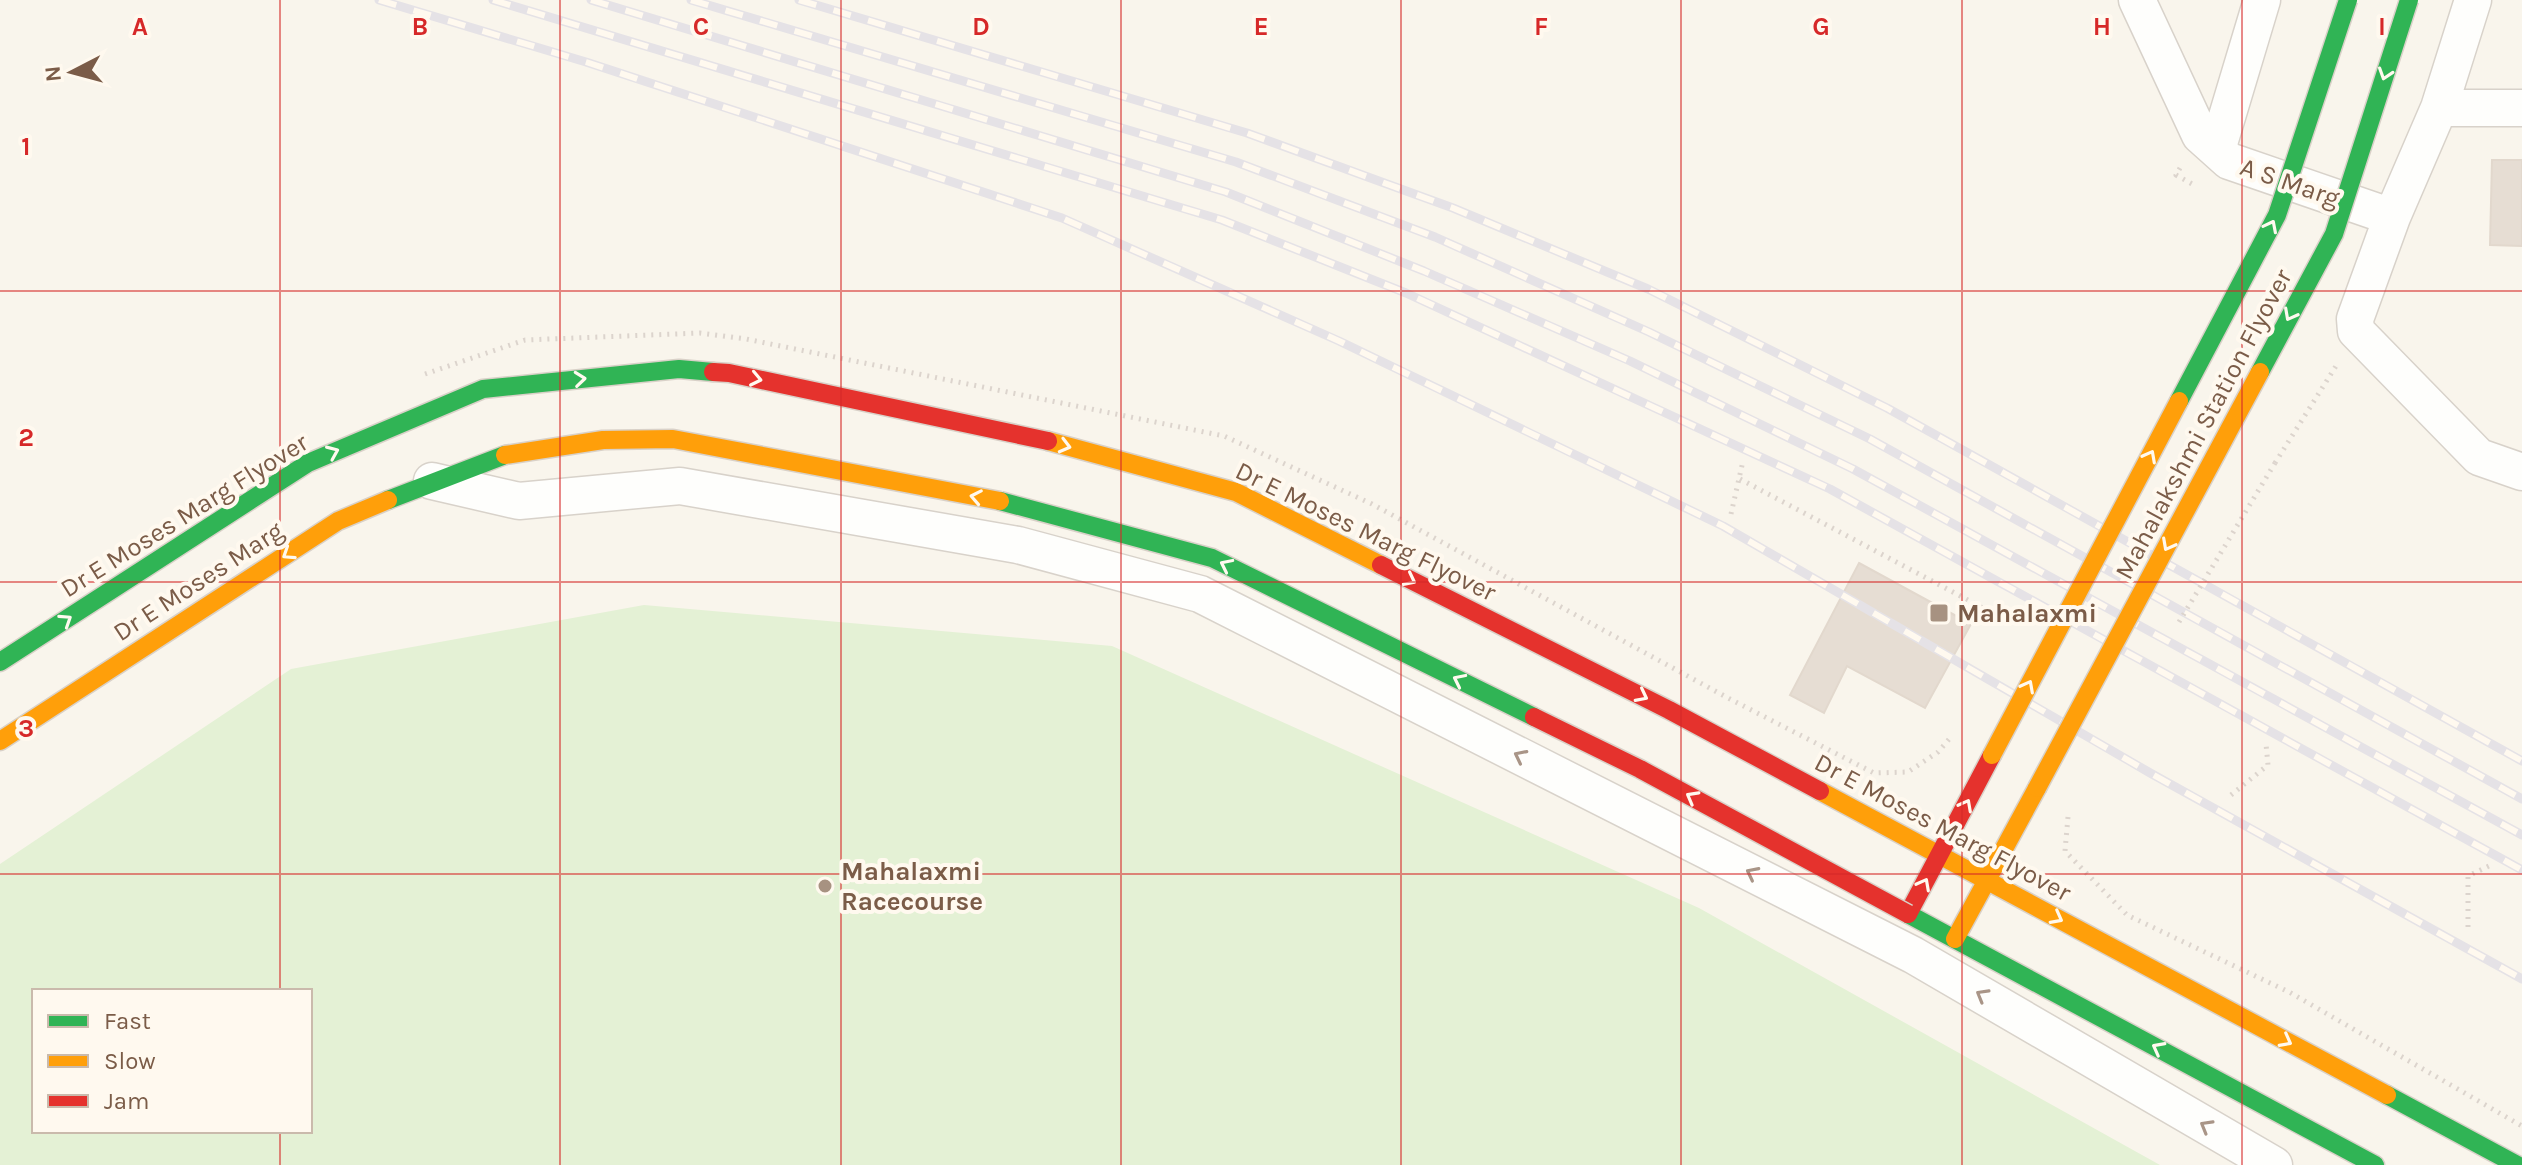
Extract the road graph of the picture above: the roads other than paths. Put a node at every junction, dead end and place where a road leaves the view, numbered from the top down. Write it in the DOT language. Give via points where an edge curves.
graph roads {
  1 [pos="2137,0"];
  2 [pos="2262,0"];
  3 [pos="2348,0"];
  4 [pos="2409,0"];
  5 [pos="2473,0"];
  6 [pos="2439,108"];
  7 [pos="2522,108"];
  8 [pos="2217,150"];
  9 [pos="2392,217"];
  10 [pos="2522,472"];
  11 [pos="432,481"];
  12 [pos="0,662"];
  13 [pos="0,741"];
  14 [pos="1940,855"];
  15 [pos="1988,881"];
  16 [pos="1908,914"];
  17 [pos="1955,939"];
  18 [pos="2274,1165"];
  19 [pos="2375,1165"];
  20 [pos="2517,1165"];
  1 -- 8 [label="street, A S Marg" via="2200,135"];
  2 -- 8 [label="street"];
  14 -- 3 [label="main road, Mahalakshmi Station Flyover, one-way, bridge" via="2277,215"];
  4 -- 15 [label="main road, Mahalakshmi Station Flyover, one-way, bridge" via="2334,234"];
  5 -- 6 [label="street"];
  6 -- 7 [label="street"];
  6 -- 9 [label="street"];
  8 -- 9 [label="street, A S Marg" via="2229,161"];
  9 -- 10 [label="street" via="2355,319 2356,331 2479,457"];
  11 -- 13 [label="main road, Dr E Moses Marg, one-way" via="338,521"];
  16 -- 11 [label="main road, one-way, bridge" via="1640,769 1212,558 1025,506 673,439 603,440 505,455"];
  18 -- 11 [label="street, one-way" via="1913,955 1200,594 1018,545 680,486 519,501"];
  12 -- 14 [label="main road, Dr E Moses Marg Flyover, one-way" via="308,463 483,389 679,369 729,373 1009,432 1236,492 1669,710"];
  14 -- 15 [label="main road, Dr E Moses Marg Flyover"];
  16 -- 14 [label="main road, Mahalakshmi Station Flyover, one-way"];
  15 -- 17 [label="main road, Mahalakshmi Station Flyover"];
  15 -- 20 [label="main road, Dr E Moses Marg Flyover, one-way"];
  16 -- 17 [label="main road"];
  19 -- 17 [label="main road, one-way"];
}
